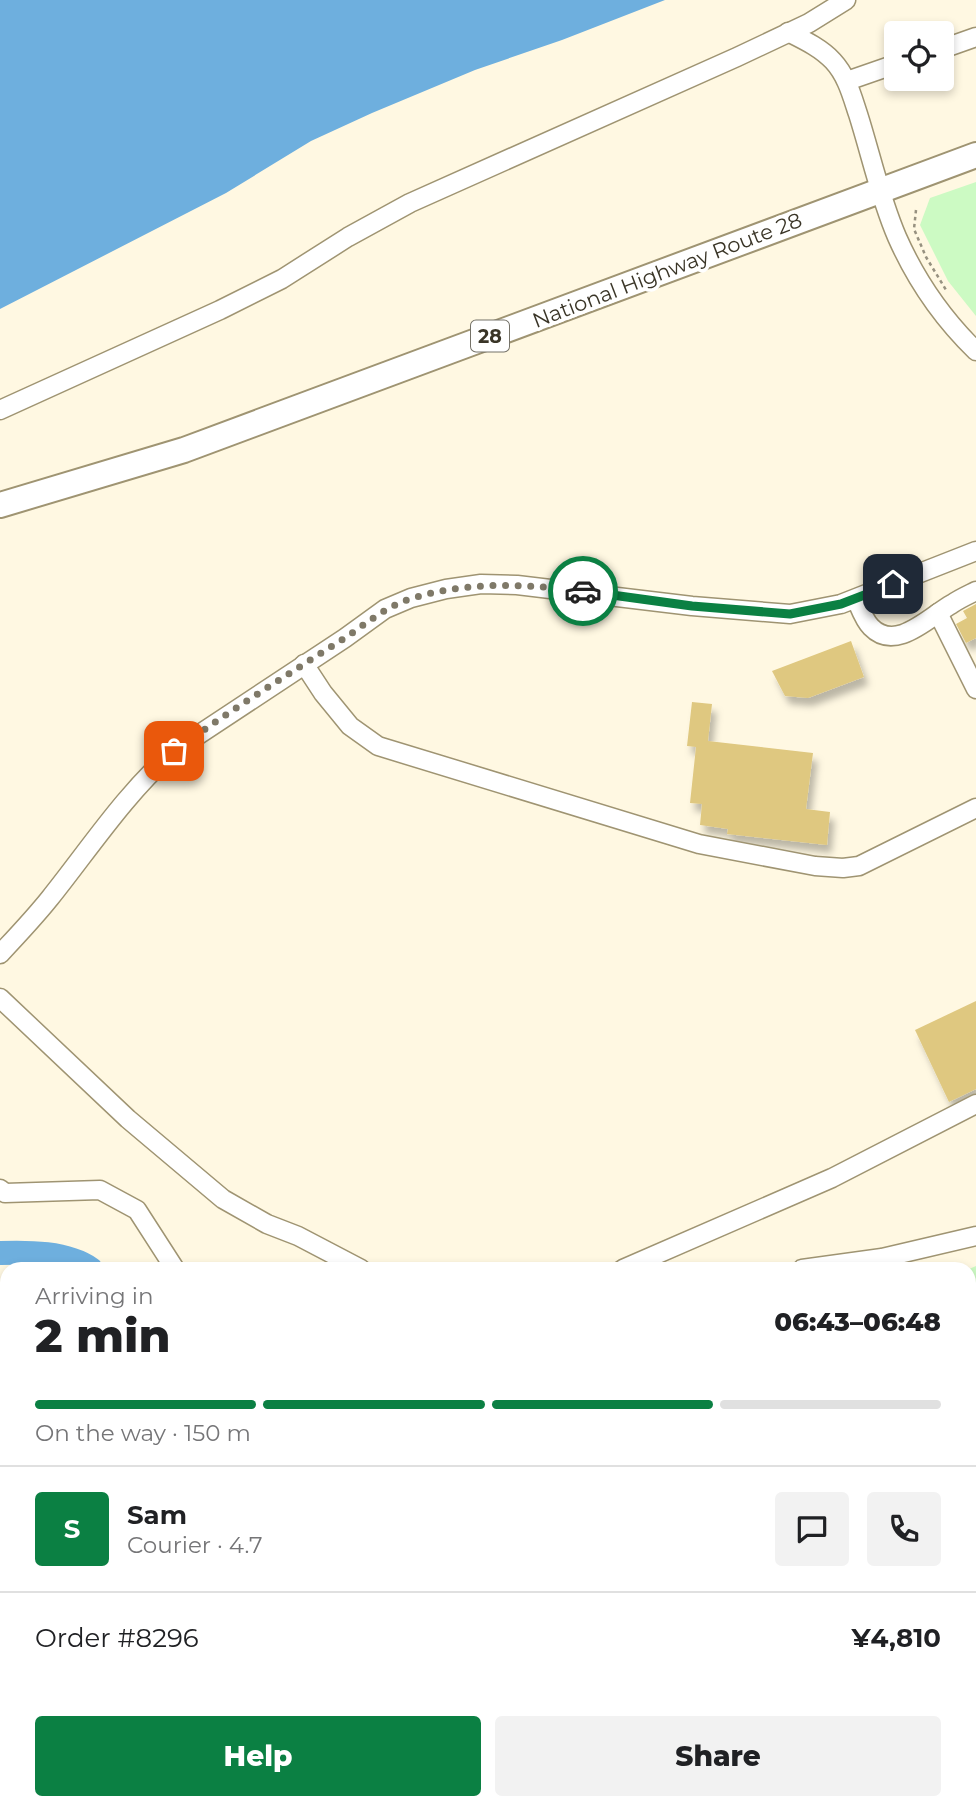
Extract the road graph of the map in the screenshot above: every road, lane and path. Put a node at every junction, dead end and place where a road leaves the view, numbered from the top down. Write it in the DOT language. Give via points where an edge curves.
graph roads {
  1 [pos="846,0"];
  2 [pos="789,32"];
  3 [pos="976,37"];
  4 [pos="954,45"];
  5 [pos="884,68"];
  6 [pos="847,80"];
  7 [pos="976,155"];
  8 [pos="880,190"];
  9 [pos="916,210"];
  10 [pos="948,293"];
  11 [pos="976,351"];
  12 [pos="0,410"];
  13 [pos="0,505"];
  14 [pos="976,551"];
  15 [pos="976,591"];
  16 [pos="856,599"];
  17 [pos="938,613"];
  18 [pos="304,664"];
  19 [pos="976,689"];
  20 [pos="976,808"];
  21 [pos="0,954"];
  22 [pos="0,998"];
  23 [pos="976,1104"];
  24 [pos="0,1189"];
  25 [pos="976,1236"];
  26 [pos="170,1262"];
  27 [pos="348,1262"];
  28 [pos="639,1262"];
  29 [pos="853,1262"];
  1 -- 2 [label="street"];
  2 -- 6 [label="street" via="814,45"];
  2 -- 12 [label="street" via="410,203 282,279"];
  3 -- 4 [label="street"];
  5 -- 6 [label="street"];
  6 -- 8 [label="street"];
  7 -- 8 [label="highway, National Highway Route 28 / 28"];
  8 -- 11 [label="street" via="920,283"];
  8 -- 13 [label="highway, National Highway Route 28 / 28" via="184,450"];
  9 -- 10 [label="path" via="914,229"];
  14 -- 16 [label="street"];
  15 -- 17 [label="street"];
  16 -- 17 [label="street" via="870,626 885,636 895,637 923,625"];
  16 -- 18 [label="street" via="790,614 481,584 411,598 385,609"];
  17 -- 19 [label="street"];
  18 -- 20 [label="street" via="350,726 378,746 699,844 815,866 859,866"];
  18 -- 21 [label="street" via="209,725 149,772"];
  22 -- 27 [label="street" via="128,1119 223,1199"];
  23 -- 28 [label="street" via="832,1178"];
  24 -- 26 [label="street" via="5,1193 100,1190 137,1210"];
  25 -- 29 [label="street"];
}
